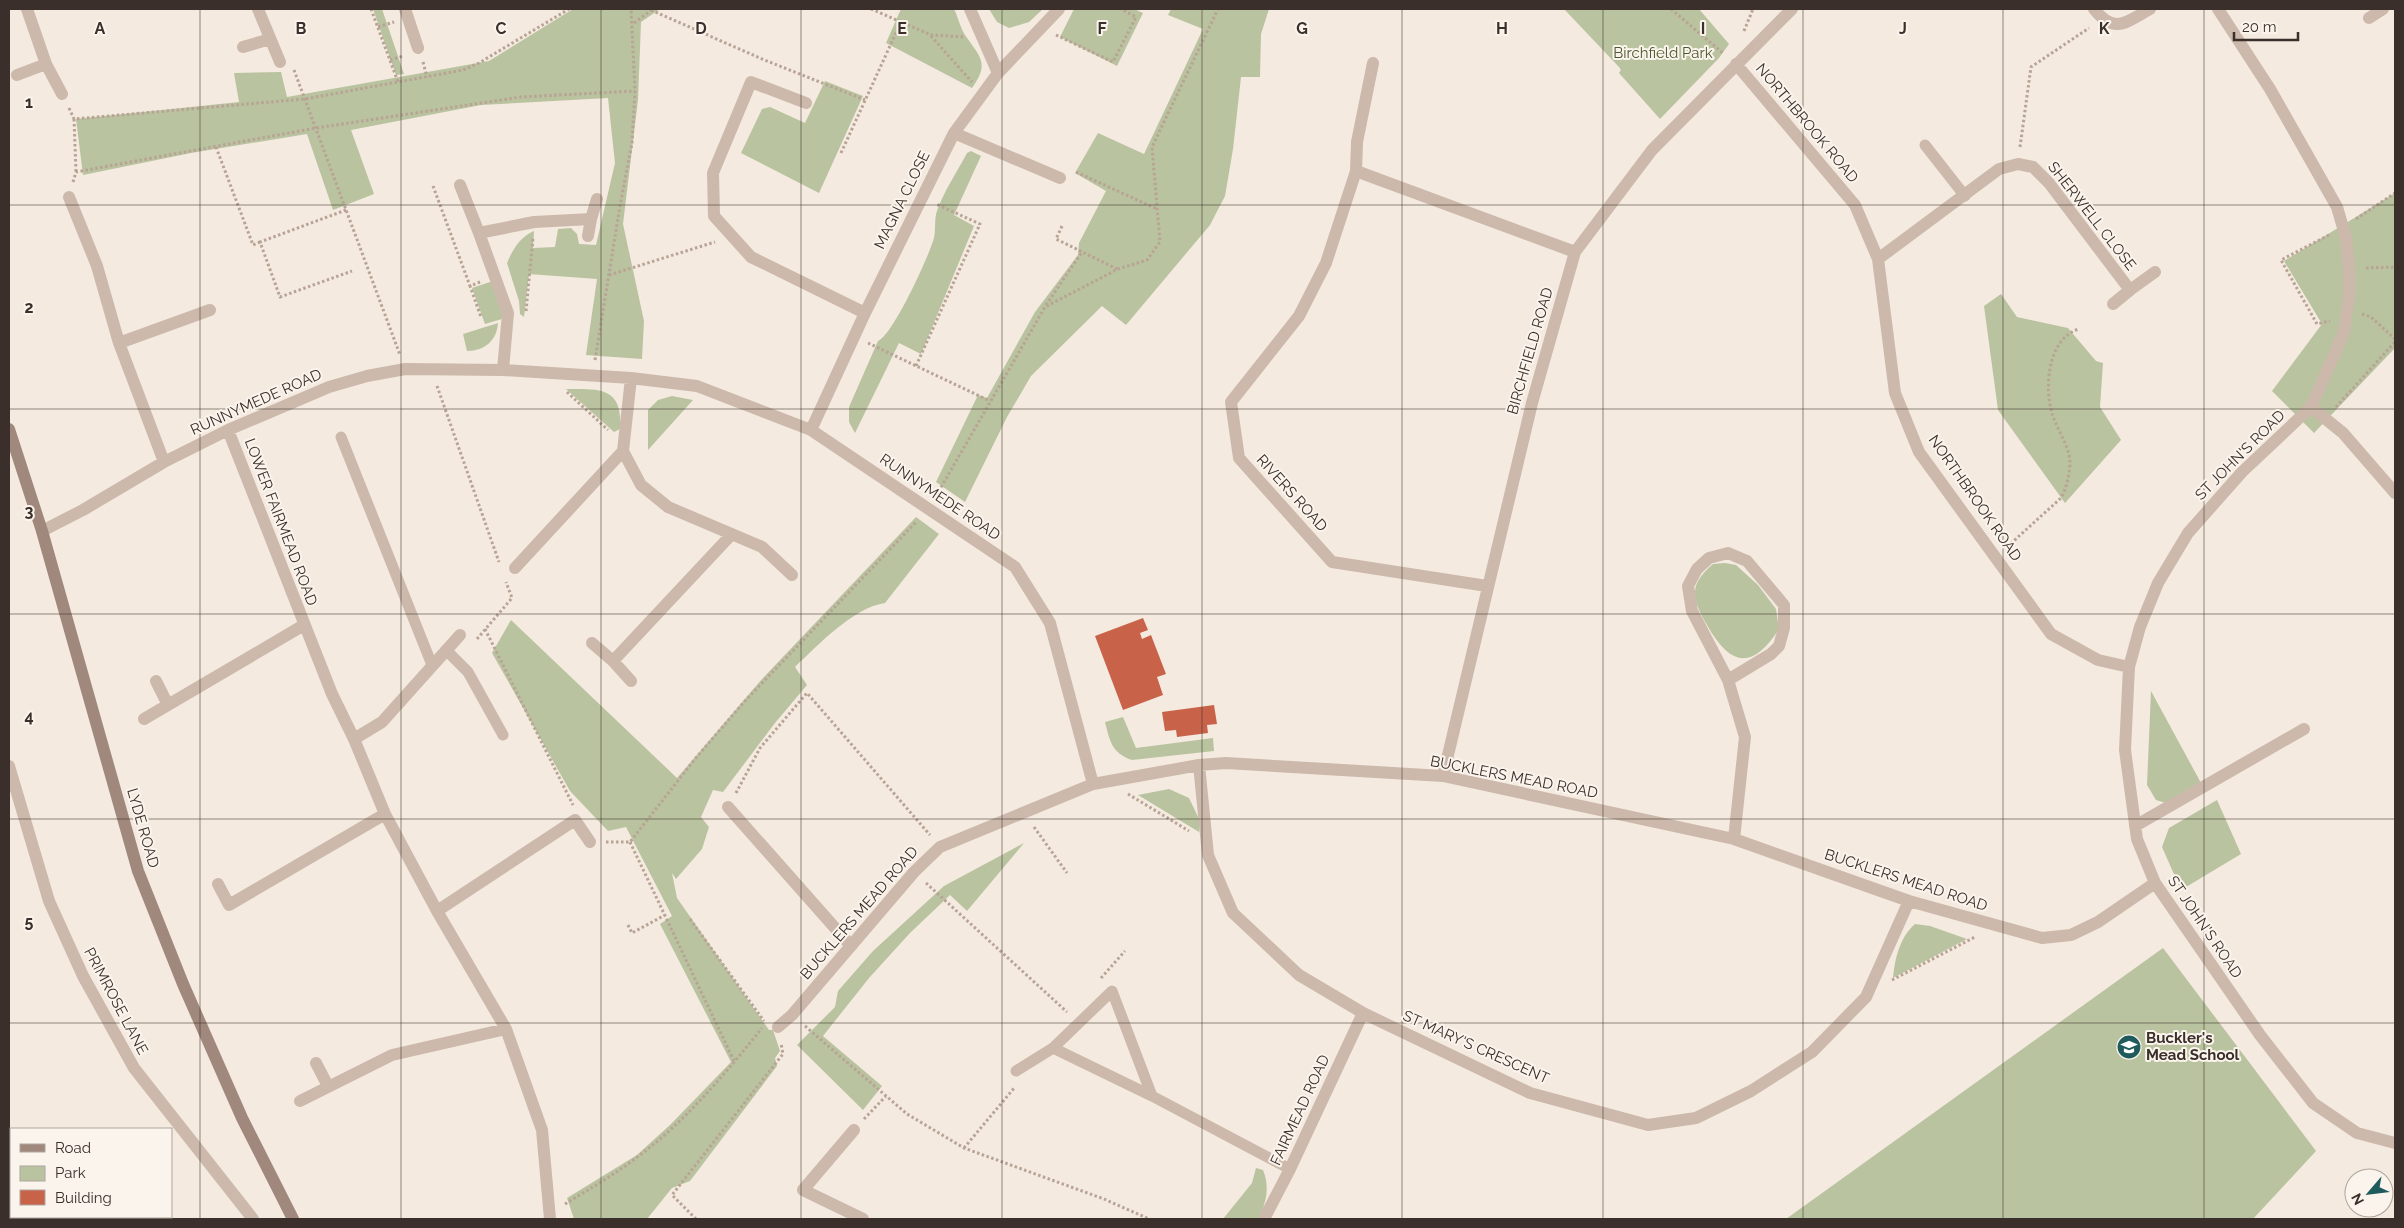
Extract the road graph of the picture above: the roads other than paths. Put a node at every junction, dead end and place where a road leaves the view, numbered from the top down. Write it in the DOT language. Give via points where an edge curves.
graph roads {
  1 [pos="27,9"];
  2 [pos="258,9"];
  3 [pos="405,9"];
  4 [pos="970,9"];
  5 [pos="1059,9"];
  6 [pos="1792,9"];
  7 [pos="2094,9"];
  8 [pos="2150,9"];
  9 [pos="2218,9"];
  10 [pos="2383,9"];
  11 [pos="2370,18"];
  12 [pos="270,38"];
  13 [pos="243,48"];
  14 [pos="418,48"];
  15 [pos="280,62"];
  16 [pos="46,64"];
  17 [pos="1372,64"];
  18 [pos="1736,64"];
  19 [pos="998,72"];
  20 [pos="17,75"];
  21 [pos="62,94"];
  22 [pos="806,103"];
  23 [pos="954,133"];
  24 [pos="1925,145"];
  25 [pos="1356,171"];
  26 [pos="1060,178"];
  27 [pos="460,185"];
  28 [pos="1964,196"];
  29 [pos="69,197"];
  30 [pos="597,199"];
  31 [pos="591,219"];
  32 [pos="479,233"];
  33 [pos="588,236"];
  34 [pos="1575,252"];
  35 [pos="1878,259"];
  36 [pos="2155,272"];
  37 [pos="2130,290"];
  38 [pos="2113,304"];
  39 [pos="210,310"];
  40 [pos="865,312"];
  41 [pos="119,343"];
  42 [pos="503,370"];
  43 [pos="630,378"];
  44 [pos="2312,406"];
  45 [pos="9,428"];
  46 [pos="228,430"];
  47 [pos="811,430"];
  48 [pos="341,437"];
  49 [pos="623,448"];
  50 [pos="164,462"];
  51 [pos="2395,492"];
  52 [pos="42,532"];
  53 [pos="731,535"];
  54 [pos="515,568"];
  55 [pos="792,575"];
  56 [pos="1487,586"];
  57 [pos="304,625"];
  58 [pos="460,635"];
  59 [pos="592,643"];
  60 [pos="446,650"];
  61 [pos="612,661"];
  62 [pos="432,665"];
  63 [pos="2129,667"];
  64 [pos="1728,680"];
  65 [pos="156,681"];
  66 [pos="631,681"];
  67 [pos="168,705"];
  68 [pos="144,720"];
  69 [pos="2304,729"];
  70 [pos="503,735"];
  71 [pos="354,739"];
  72 [pos="1199,765"];
  73 [pos="9,766"];
  74 [pos="1443,776"];
  75 [pos="1093,784"];
  76 [pos="728,806"];
  77 [pos="385,814"];
  78 [pos="2135,826"];
  79 [pos="1734,839"];
  80 [pos="590,842"];
  81 [pos="2155,883"];
  82 [pos="218,884"];
  83 [pos="1909,901"];
  84 [pos="437,910"];
  85 [pos="851,946"];
  86 [pos="1363,1013"];
  87 [pos="778,1027"];
  88 [pos="506,1029"];
  89 [pos="1053,1048"];
  90 [pos="316,1063"];
  91 [pos="1016,1071"];
  92 [pos="328,1086"];
  93 [pos="1152,1096"];
  94 [pos="300,1101"];
  95 [pos="854,1130"];
  96 [pos="2395,1143"];
  97 [pos="1290,1169"];
  98 [pos="545,1218"];
  99 [pos="254,1219"];
  100 [pos="293,1219"];
  101 [pos="863,1219"];
  102 [pos="1264,1219"];
  1 -- 16 [label="street"];
  2 -- 12 [label="street"];
  3 -- 14 [label="street"];
  4 -- 19 [label="street"];
  5 -- 19 [label="street, MAGNA CLOSE"];
  6 -- 18 [label="street, BIRCHFIELD ROAD"];
  7 -- 8 [label="street" via="2113,25 2124,24"];
  9 -- 44 [label="street, ST JOHN'S ROAD" via="2270,89 2322,179 2342,228 2349,268 2345,324"];
  10 -- 11 [label="street"];
  12 -- 13 [label="street"];
  12 -- 15 [label="street"];
  16 -- 20 [label="street"];
  16 -- 21 [label="street"];
  17 -- 25 [label="street, RIVERS ROAD" via="1357,142"];
  18 -- 34 [label="street, BIRCHFIELD ROAD" via="1652,150"];
  18 -- 35 [label="street, NORTHBROOK ROAD" via="1855,206"];
  19 -- 23 [label="street, MAGNA CLOSE"];
  22 -- 40 [label="street" via="751,82 713,172 714,216 751,257"];
  23 -- 26 [label="street"];
  23 -- 40 [label="street, MAGNA CLOSE"];
  24 -- 28 [label="lane"];
  25 -- 34 [label="street"];
  25 -- 56 [label="street, RIVERS ROAD" via="1326,263 1300,316 1231,402 1239,458 1332,562"];
  27 -- 32 [label="street"];
  28 -- 35 [label="street"];
  28 -- 37 [label="street, SHERWELL CLOSE" via="1999,169 2018,164 2033,167 2049,183"];
  29 -- 41 [label="street" via="97,266"];
  30 -- 31 [label="street"];
  31 -- 32 [label="street" via="534,222"];
  31 -- 33 [label="street"];
  32 -- 42 [label="street" via="508,313"];
  34 -- 56 [label="street, BIRCHFIELD ROAD" via="1532,403"];
  35 -- 63 [label="street, NORTHBROOK ROAD" via="1895,393 1919,452 2051,634 2098,660"];
  36 -- 37 [label="street, SHERWELL CLOSE"];
  37 -- 38 [label="street, SHERWELL CLOSE"];
  39 -- 41 [label="street"];
  40 -- 47 [label="street, MAGNA CLOSE"];
  41 -- 50 [label="street"];
  42 -- 43 [label="street, RUNNYMEDE ROAD"];
  42 -- 46 [label="street, RUNNYMEDE ROAD" via="405,370 367,376 329,387"];
  43 -- 47 [label="street, RUNNYMEDE ROAD" via="697,386"];
  43 -- 49 [label="street"];
  44 -- 51 [label="street" via="2343,433"];
  44 -- 63 [label="street, ST JOHN'S ROAD" via="2242,472 2188,533 2158,583 2140,627"];
  45 -- 52 [label="street, LYDE ROAD"];
  46 -- 50 [label="street, RUNNYMEDE ROAD"];
  46 -- 57 [label="street, LOWER FAIRMEAD ROAD"];
  47 -- 75 [label="street, RUNNYMEDE ROAD" via="1015,567 1050,624"];
  48 -- 62 [label="lane"];
  49 -- 53 [label="street" via="641,485 668,507"];
  49 -- 54 [label="street"];
  50 -- 52 [label="street, RUNNYMEDE ROAD"];
  52 -- 100 [label="street, LYDE ROAD" via="138,871 238,1109"];
  53 -- 55 [label="street" via="762,547"];
  53 -- 61 [label="street"];
  56 -- 74 [label="street, BIRCHFIELD ROAD"];
  57 -- 67 [label="street, LOWER FAIRMEAD ROAD"];
  57 -- 71 [label="street, LOWER FAIRMEAD ROAD"];
  58 -- 60 [label="street"];
  59 -- 61 [label="street"];
  60 -- 62 [label="street"];
  60 -- 70 [label="lane" via="468,672"];
  61 -- 66 [label="street"];
  62 -- 71 [label="street" via="382,722"];
  63 -- 78 [label="street, ST JOHN'S ROAD" via="2125,750"];
  64 -- 64 [label="street" via="1692,611 1688,586 1709,558 1728,553 1747,561 1784,605 1779,646"];
  64 -- 79 [label="street" via="1745,737"];
  65 -- 67 [label="street"];
  67 -- 68 [label="street, LOWER FAIRMEAD ROAD"];
  69 -- 78 [label="street"];
  71 -- 77 [label="street, LOWER FAIRMEAD ROAD"];
  72 -- 74 [label="street, BUCKLERS MEAD ROAD" via="1226,763"];
  72 -- 75 [label="street, BUCKLERS MEAD ROAD"];
  72 -- 86 [label="street, ST MARY'S CRESCENT" via="1208,855 1233,912 1299,975"];
  73 -- 99 [label="street, PRIMROSE LANE" via="49,901 83,976 134,1068"];
  74 -- 79 [label="street, BUCKLERS MEAD ROAD"];
  75 -- 85 [label="street, BUCKLERS MEAD ROAD" via="940,847 914,872"];
  76 -- 85 [label="street"];
  77 -- 82 [label="street" via="229,906"];
  77 -- 84 [label="street, LOWER FAIRMEAD ROAD"];
  78 -- 81 [label="street, ST JOHN'S ROAD"];
  79 -- 83 [label="street, BUCKLERS MEAD ROAD"];
  80 -- 84 [label="street" via="575,820"];
  81 -- 83 [label="street, BUCKLERS MEAD ROAD" via="2098,922 2071,935 2042,938"];
  81 -- 96 [label="street, ST JOHN'S ROAD" via="2260,1035 2313,1103 2357,1133"];
  83 -- 86 [label="street, ST MARY'S CRESCENT" via="1866,997 1812,1052 1751,1091 1696,1118 1648,1125 1530,1092"];
  84 -- 88 [label="street, LOWER FAIRMEAD ROAD"];
  85 -- 87 [label="street, BUCKLERS MEAD ROAD"];
  86 -- 97 [label="street, FAIRMEAD ROAD"];
  88 -- 92 [label="street" via="392,1055"];
  88 -- 98 [label="street, LOWER FAIRMEAD ROAD" via="542,1130"];
  89 -- 91 [label="lane"];
  89 -- 93 [label="lane"];
  89 -- 93 [label="lane" via="1112,991"];
  90 -- 92 [label="street"];
  92 -- 94 [label="street"];
  93 -- 97 [label="lane"];
  95 -- 101 [label="street" via="803,1190"];
  97 -- 102 [label="street, FAIRMEAD ROAD"];
}
